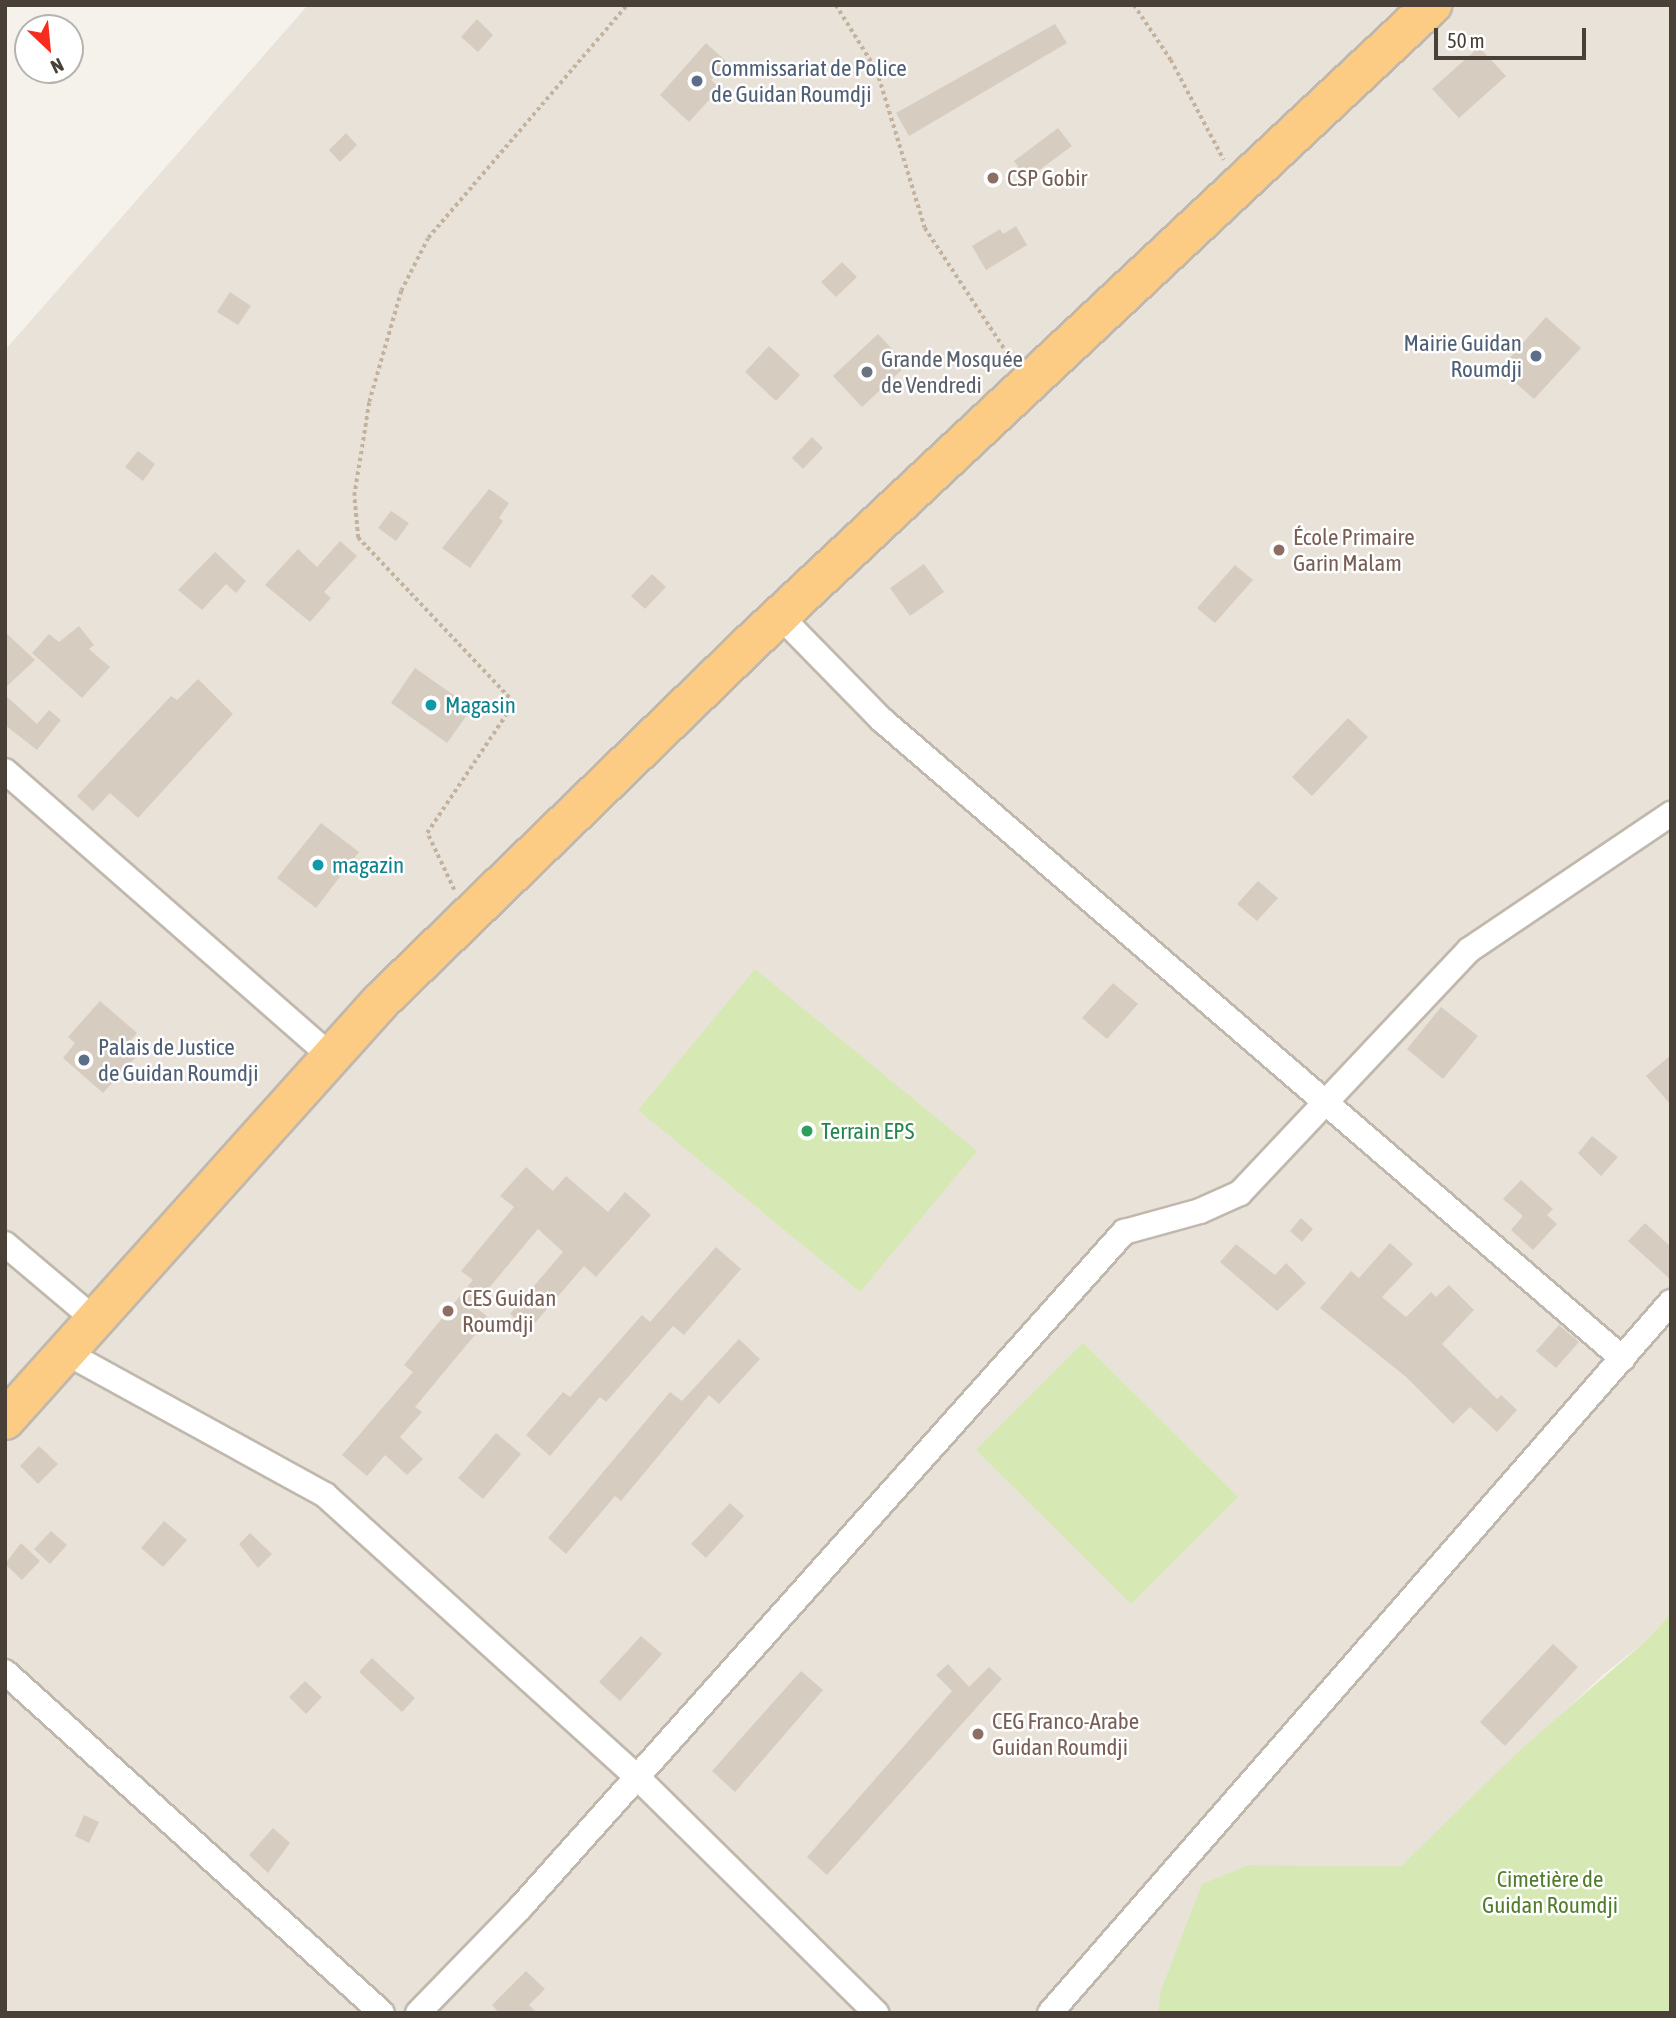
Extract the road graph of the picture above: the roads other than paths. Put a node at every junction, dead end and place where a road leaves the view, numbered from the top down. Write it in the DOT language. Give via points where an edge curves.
graph roads {
  1 [pos="1432,5"];
  2 [pos="780,616"];
  3 [pos="5,771"];
  4 [pos="1671,814"];
  5 [pos="331,1056"];
  6 [pos="1329,1103"];
  7 [pos="5,1244"];
  8 [pos="1671,1302"];
  9 [pos="94,1319"];
  10 [pos="65,1352"];
  11 [pos="1623,1359"];
  12 [pos="5,1420"];
  13 [pos="5,1672"];
  14 [pos="635,1775"];
  15 [pos="383,2013"];
  16 [pos="418,2013"];
  17 [pos="876,2013"];
  18 [pos="1050,2013"];
  1 -- 2 [label="highway"];
  2 -- 5 [label="highway"];
  2 -- 6 [label="street" via="882,720"];
  3 -- 5 [label="street"];
  4 -- 6 [label="street" via="1469,950"];
  5 -- 9 [label="highway"];
  6 -- 11 [label="street"];
  6 -- 14 [label="street" via="1240,1193 1200,1211 1124,1233"];
  7 -- 9 [label="street"];
  8 -- 11 [label="street"];
  9 -- 10 [label="highway"];
  10 -- 12 [label="highway"];
  10 -- 14 [label="street" via="326,1495"];
  11 -- 18 [label="street"];
  13 -- 15 [label="street"];
  14 -- 16 [label="street" via="520,1908"];
  14 -- 17 [label="street"];
}
